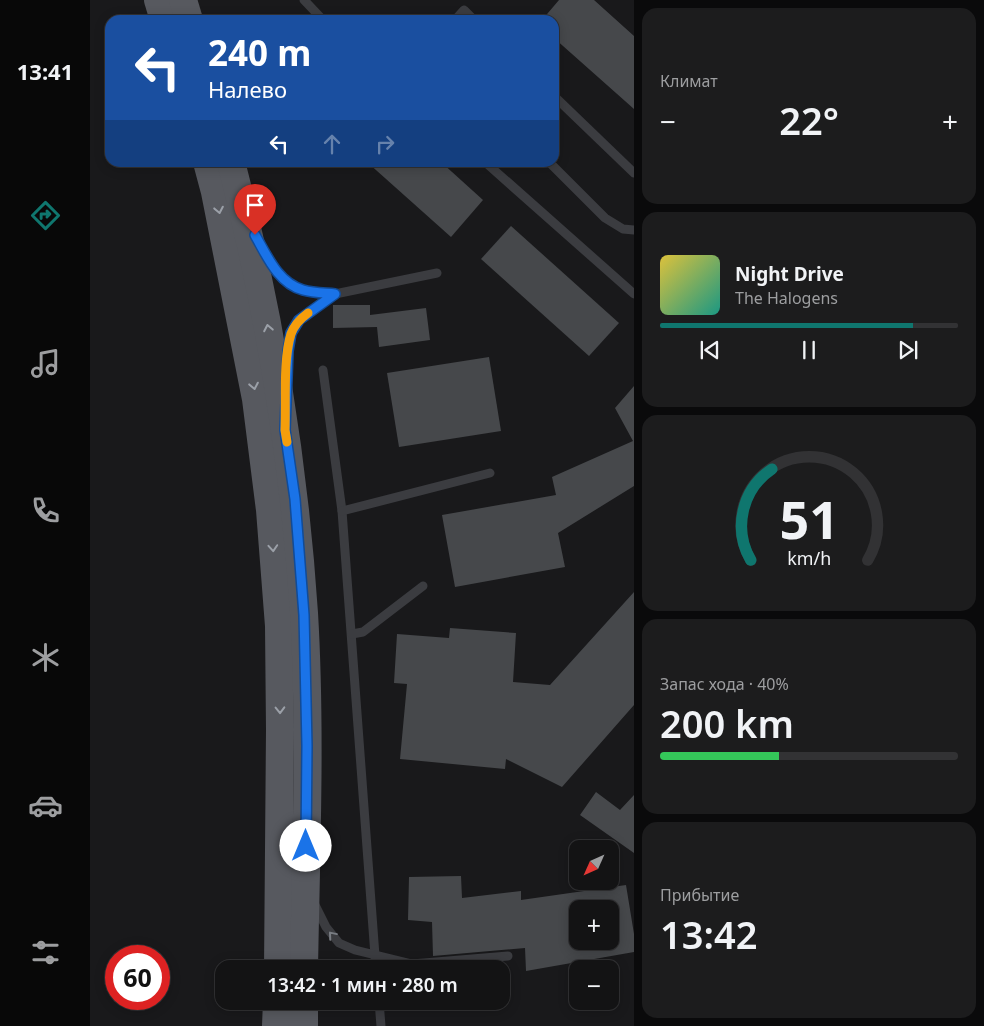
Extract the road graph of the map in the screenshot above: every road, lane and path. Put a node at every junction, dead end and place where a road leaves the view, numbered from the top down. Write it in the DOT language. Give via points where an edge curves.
graph roads {
  1 [pos="158,0"];
  2 [pos="182,0"];
  3 [pos="304,0"];
  4 [pos="162,15"];
  5 [pos="187,15"];
  6 [pos="318,15"];
  7 [pos="460,15"];
  8 [pos="469,15"];
  9 [pos="559,101"];
  10 [pos="208,167"];
  11 [pos="232,167"];
  12 [pos="491,167"];
  13 [pos="554,167"];
  14 [pos="634,173"];
  15 [pos="242,204"];
  16 [pos="634,230"];
  17 [pos="437,273"];
  18 [pos="335,294"];
  19 [pos="634,294"];
  20 [pos="323,370"];
  21 [pos="285,430"];
  22 [pos="490,473"];
  23 [pos="342,511"];
  24 [pos="424,586"];
  25 [pos="352,634"];
  26 [pos="306,865"];
  27 [pos="375,955"];
  28 [pos="508,956"];
  29 [pos="278,960"];
  30 [pos="304,960"];
  31 [pos="375,960"];
  32 [pos="277,1010"];
  33 [pos="304,1010"];
  34 [pos="380,1010"];
  35 [pos="276,1026"];
  36 [pos="304,1026"];
  37 [pos="382,1026"];
  1 -- 4 [label="main road"];
  2 -- 5 [label="main road"];
  3 -- 6 [label="lane"];
  7 -- 8 [label="lane" via="464,10"];
  9 -- 14 [label="lane"];
  10 -- 29 [label="main road, one-way" via="256,399 270,510 279,626"];
  11 -- 15 [label="main road"];
  12 -- 19 [label="lane"];
  13 -- 16 [label="lane" via="605,218 622,230"];
  15 -- 18 [label="lane" via="255,235 278,274 303,290"];
  21 -- 15 [label="main road, one-way"];
  17 -- 18 [label="lane"];
  18 -- 21 [label="lane" via="299,320 291,333"];
  20 -- 23 [label="lane"];
  21 -- 26 [label="main road" via="295,499 304,615"];
  22 -- 23 [label="lane"];
  23 -- 25 [label="lane"];
  24 -- 25 [label="lane" via="363,632"];
  25 -- 27 [label="lane"];
  27 -- 26 [label="lane, one-way" via="339,943 326,927 313,902"];
  26 -- 30 [label="main road"];
  27 -- 28 [label="lane" via="412,964"];
  27 -- 31 [label="lane"];
  32 -- 35 [label="main road"];
  33 -- 36 [label="main road"];
  34 -- 37 [label="lane"];
}
